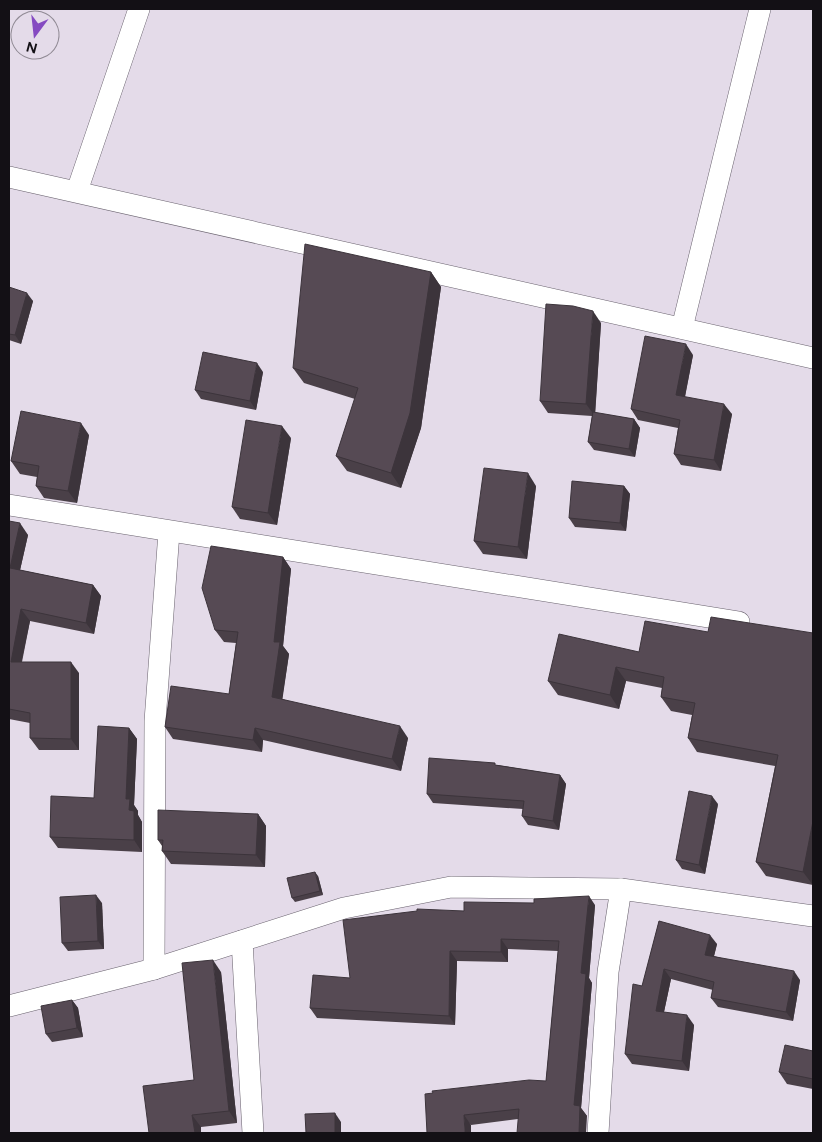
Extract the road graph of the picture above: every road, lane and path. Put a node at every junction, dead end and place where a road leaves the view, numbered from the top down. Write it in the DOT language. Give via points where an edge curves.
graph roads {
  1 [pos="139,9"];
  2 [pos="760,9"];
  3 [pos="10,179"];
  4 [pos="77,191"];
  5 [pos="682,328"];
  6 [pos="813,358"];
  7 [pos="9,505"];
  8 [pos="169,532"];
  9 [pos="755,624"];
  10 [pos="620,889"];
  11 [pos="813,916"];
  12 [pos="242,941"];
  13 [pos="154,968"];
  14 [pos="9,1006"];
  15 [pos="253,1133"];
  16 [pos="598,1133"];
  1 -- 4 [label="street"];
  2 -- 5 [label="street"];
  3 -- 4 [label="street"];
  4 -- 5 [label="street"];
  5 -- 6 [label="street"];
  7 -- 8 [label="street"];
  8 -- 9 [label="street"];
  8 -- 13 [label="street" via="155,721"];
  10 -- 11 [label="street"];
  10 -- 12 [label="street" via="452,887 344,908"];
  10 -- 16 [label="street" via="608,972"];
  12 -- 13 [label="street"];
  12 -- 15 [label="street"];
  13 -- 14 [label="street"];
}
